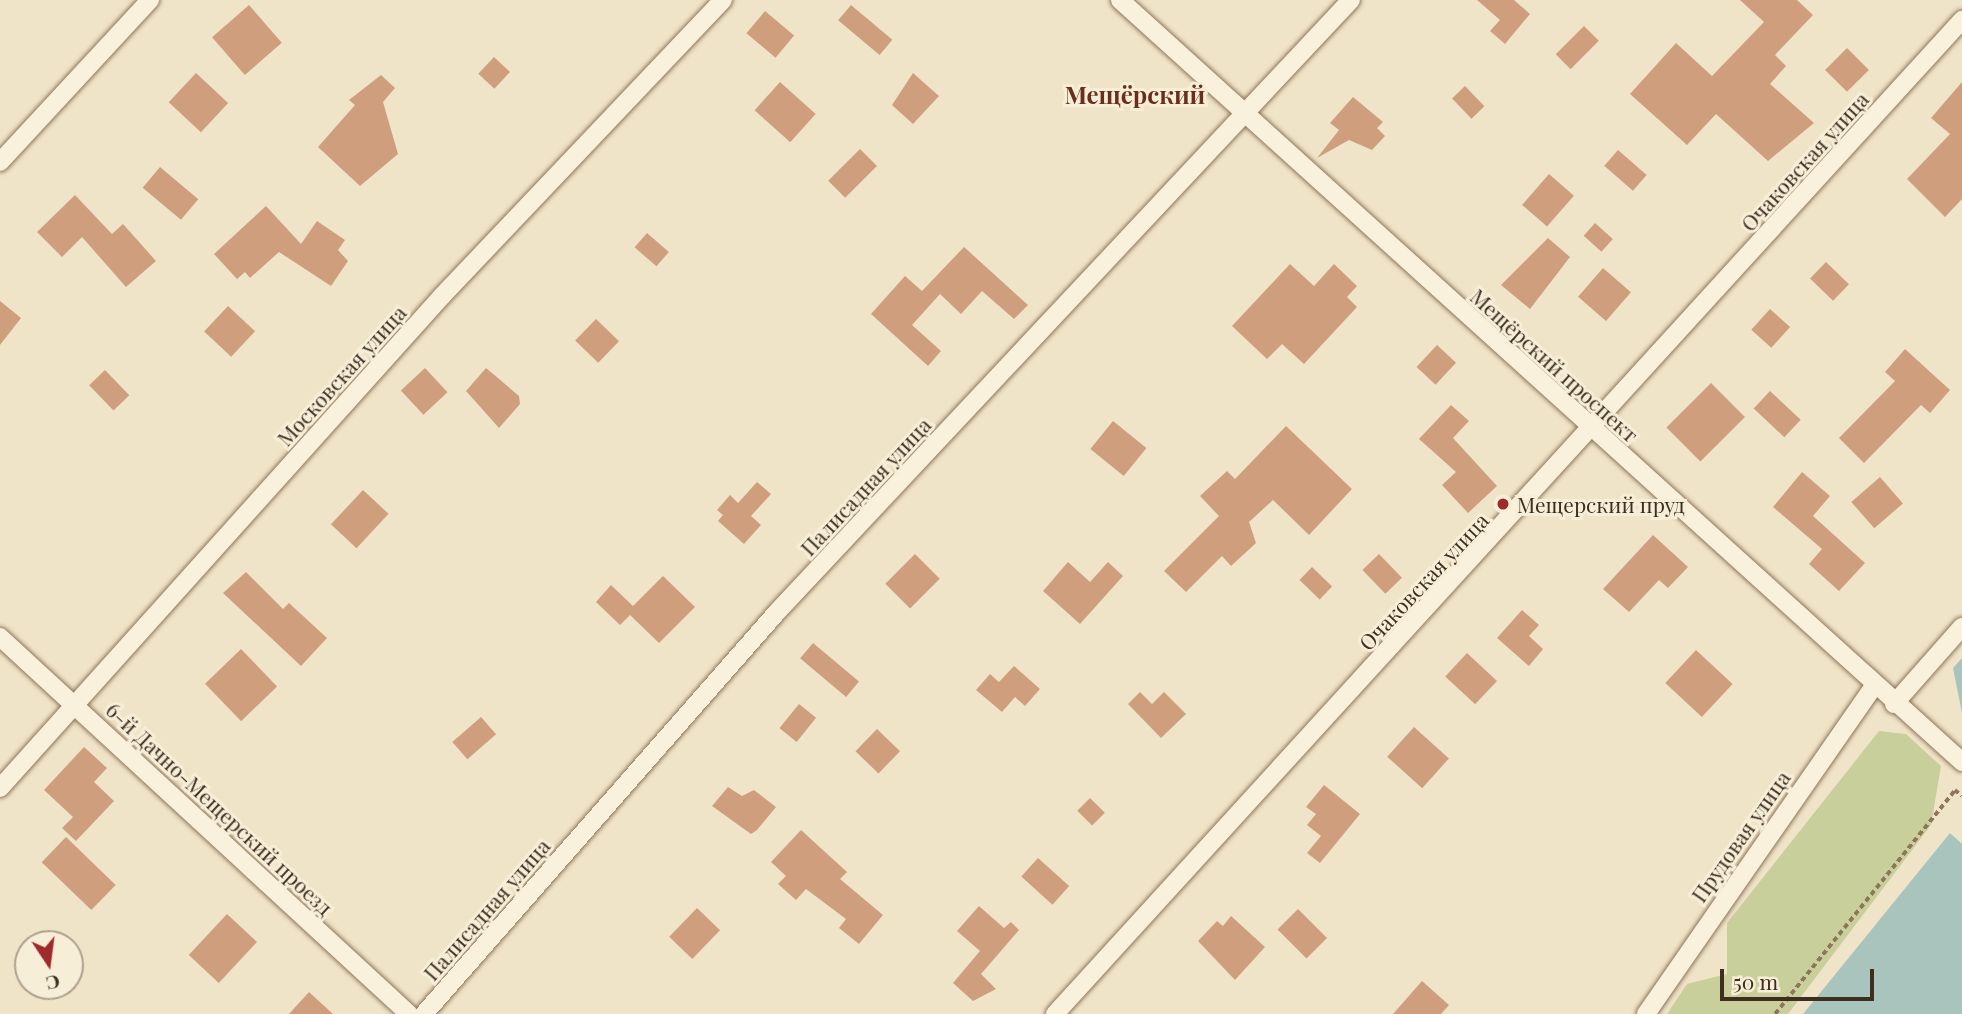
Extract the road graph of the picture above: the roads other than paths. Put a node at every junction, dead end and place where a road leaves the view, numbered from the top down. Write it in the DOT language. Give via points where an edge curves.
graph roads {
  1 [pos="150,0"];
  2 [pos="723,0"];
  3 [pos="1120,0"];
  4 [pos="1351,0"];
  5 [pos="1962,20"];
  6 [pos="1247,116"];
  7 [pos="0,162"];
  8 [pos="1593,429"];
  9 [pos="1962,627"];
  10 [pos="0,636"];
  11 [pos="1874,685"];
  12 [pos="1894,704"];
  13 [pos="74,705"];
  14 [pos="1962,762"];
  15 [pos="0,788"];
  16 [pos="409,1014"];
  17 [pos="424,1014"];
  18 [pos="1055,1014"];
  19 [pos="1646,1014"];
  1 -- 7 [label="street"];
  2 -- 13 [label="street, Московская улица" via="442,296"];
  3 -- 6 [label="street, Мещёрский проспект"];
  4 -- 6 [label="street, Палисадная улица"];
  5 -- 8 [label="street, Очаковская улица"];
  6 -- 8 [label="street, Мещёрский проспект"];
  6 -- 17 [label="street, Палисадная улица" via="777,612"];
  8 -- 11 [label="street, Мещёрский проспект"];
  8 -- 18 [label="street, Очаковская улица"];
  9 -- 12 [label="street"];
  10 -- 13 [label="street, 6-й Дачно-Мещерский проезд"];
  11 -- 12 [label="street, Мещёрский проспект"];
  11 -- 19 [label="street, Прудовая улица"];
  12 -- 14 [label="street, Мещёрский проспект"];
  13 -- 15 [label="street, Московская улица"];
  13 -- 16 [label="street, 6-й Дачно-Мещерский проезд"];
}
